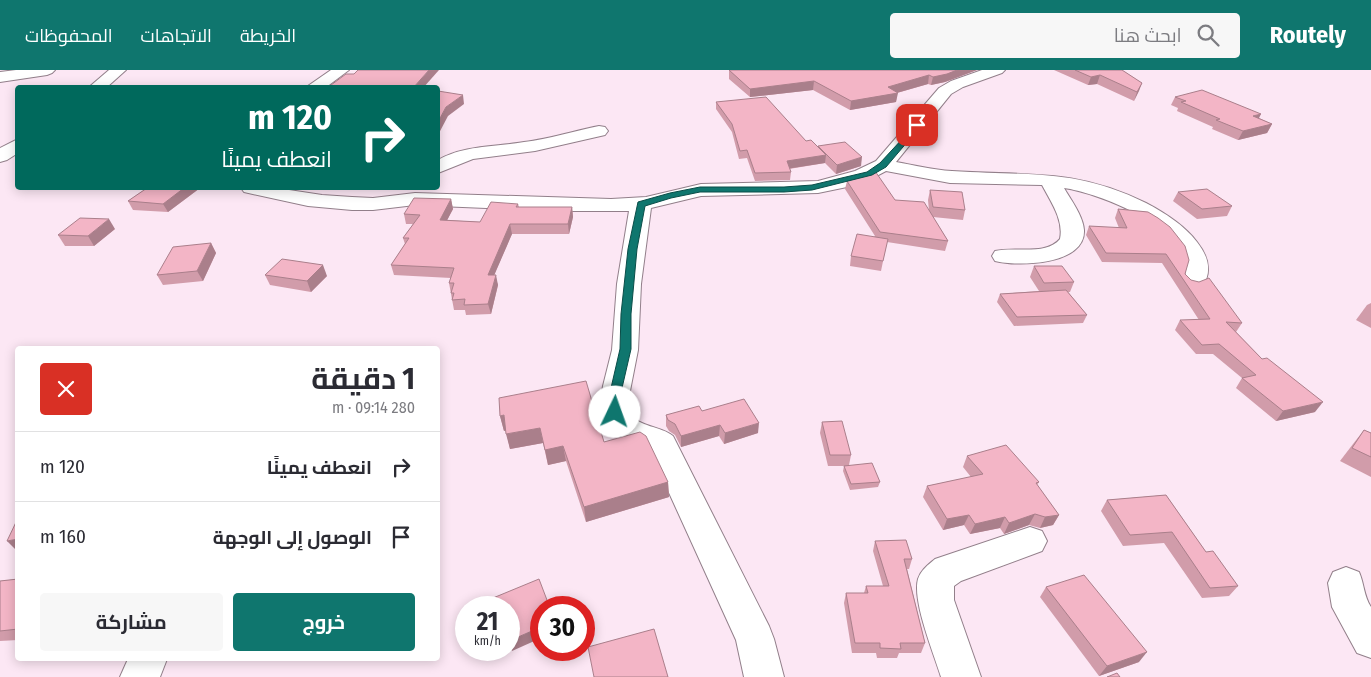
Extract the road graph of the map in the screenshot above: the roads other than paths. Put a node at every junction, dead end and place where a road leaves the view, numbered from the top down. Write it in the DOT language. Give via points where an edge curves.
graph roads {
  1 [pos="47,70"];
  2 [pos="118,70"];
  3 [pos="341,70"];
  4 [pos="997,70"];
  5 [pos="0,77"];
  6 [pos="100,85"];
  7 [pos="318,85"];
  8 [pos="599,131"];
  9 [pos="15,134"];
  10 [pos="0,135"];
  11 [pos="15,146"];
  12 [pos="0,156"];
  13 [pos="15,161"];
  14 [pos="0,163"];
  15 [pos="883,165"];
  16 [pos="440,166"];
  17 [pos="1050,181"];
  18 [pos="259,190"];
  19 [pos="416,193"];
  20 [pos="641,204"];
  21 [pos="1003,256"];
  22 [pos="1194,282"];
  23 [pos="1030,541"];
  24 [pos="1346,584"];
  25 [pos="1371,640"];
  26 [pos="146,661"];
  27 [pos="140,677"];
  28 [pos="764,677"];
  29 [pos="961,677"];
  1 -- 5 [label="street"];
  2 -- 6 [label="street"];
  3 -- 7 [label="street"];
  4 -- 15 [label="street" via="945,91"];
  8 -- 16 [label="street" via="534,147 466,155"];
  9 -- 10 [label="street"];
  11 -- 12 [label="street"];
  13 -- 14 [label="street"];
  15 -- 17 [label="street" via="949,176"];
  15 -- 20 [label="street" via="869,174 812,187 700,190"];
  17 -- 21 [label="street" via="1073,230 1072,239 1064,250 1049,254"];
  17 -- 22 [label="street" via="1104,191 1144,210 1175,230 1192,249 1198,267"];
  18 -- 19 [label="street" via="337,203 368,204"];
  19 -- 20 [label="street" via="527,204"];
  20 -- 28 [label="street" via="615,412 626,428 651,436 662,444 755,639"];
  23 -- 29 [label="street" via="948,570 936,580 936,600"];
  24 -- 25 [label="street" via="1350,607"];
  26 -- 27 [label="street"];
}
